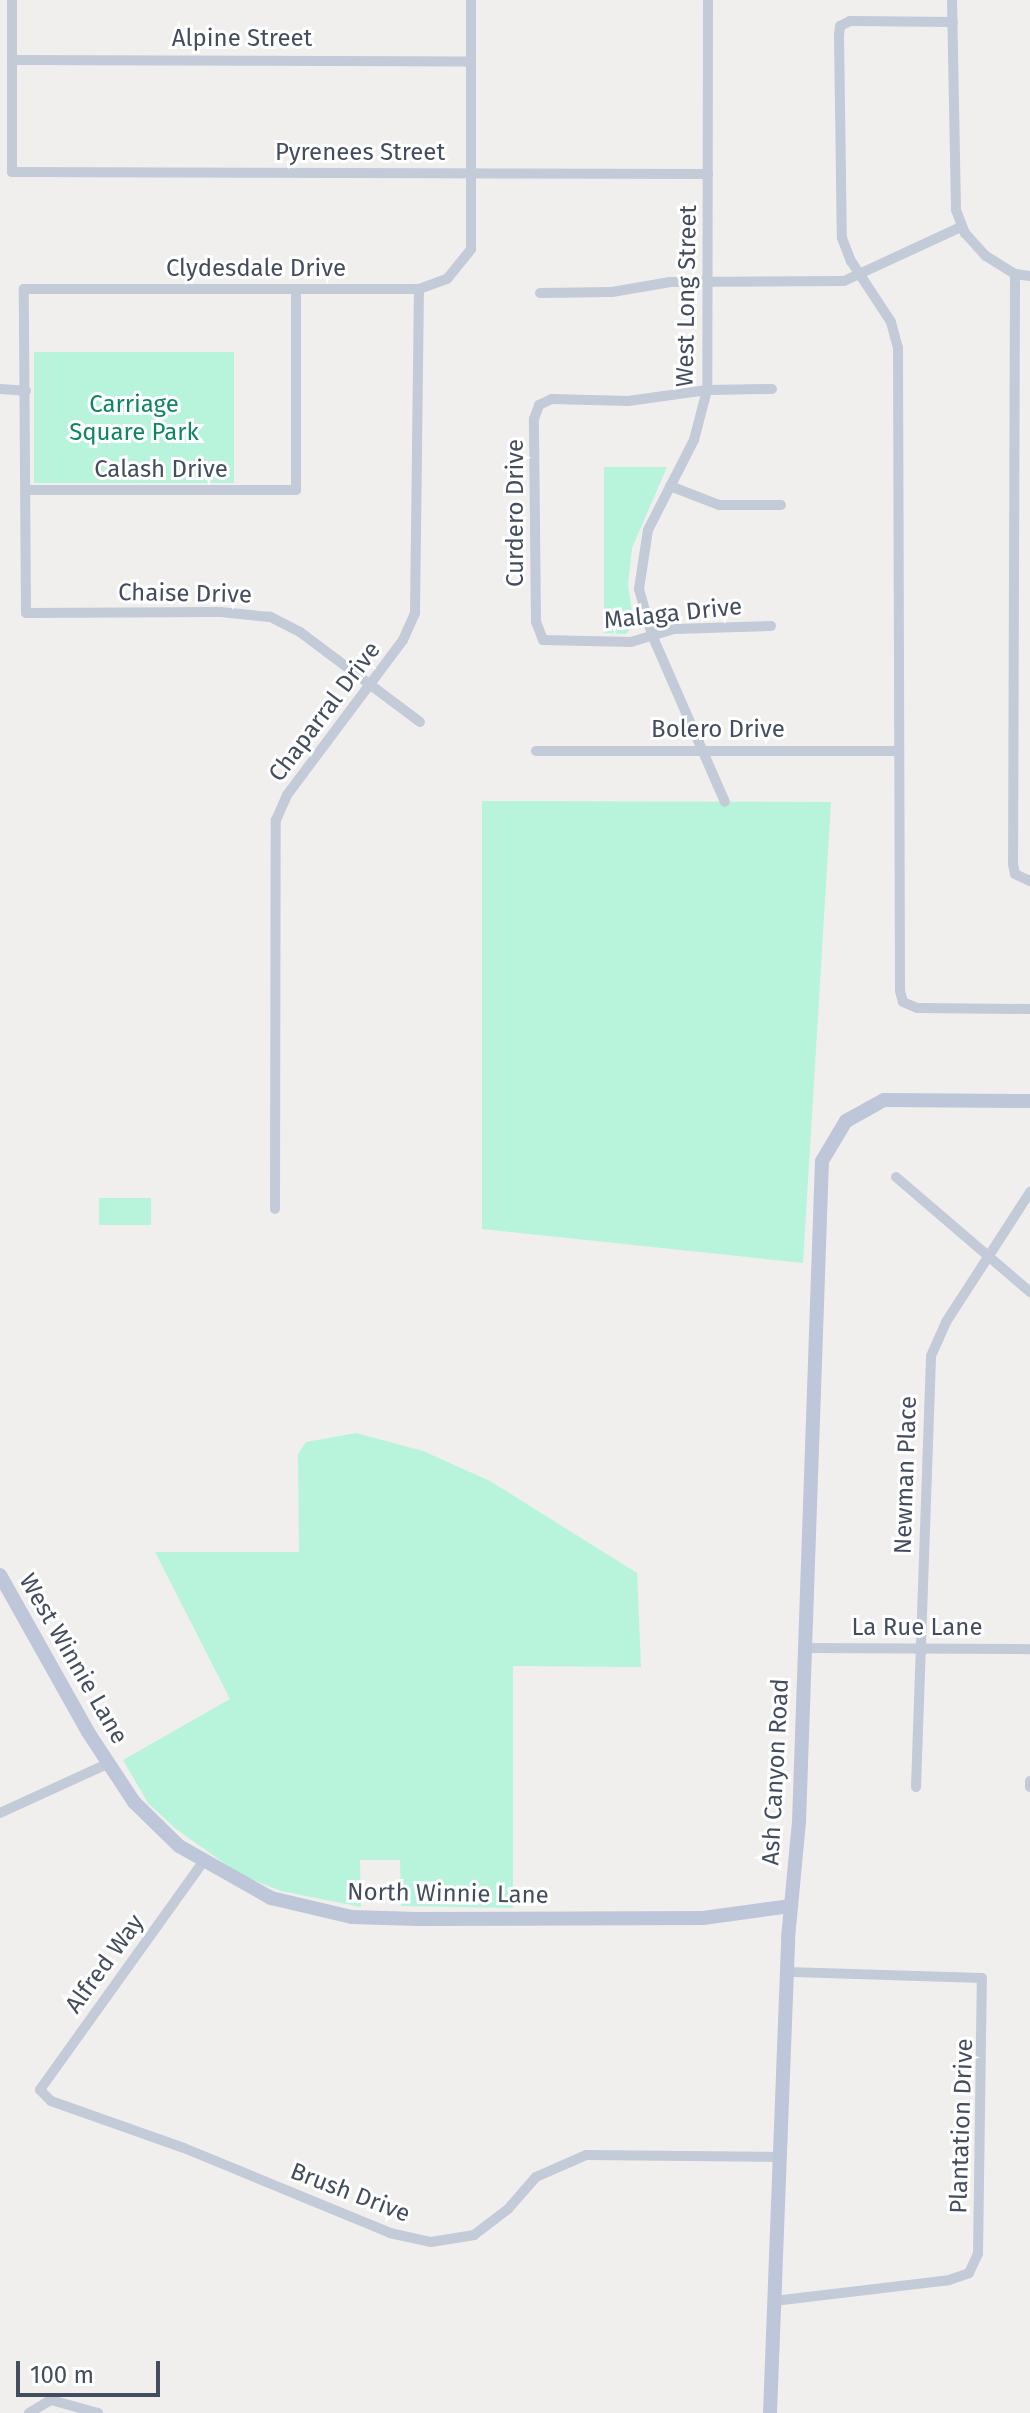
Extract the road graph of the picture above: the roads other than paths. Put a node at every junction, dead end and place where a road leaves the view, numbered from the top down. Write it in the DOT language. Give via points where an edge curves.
graph roads {
  1 [pos="12,0"];
  2 [pos="471,0"];
  3 [pos="708,0"];
  4 [pos="952,0"];
  5 [pos="953,22"];
  6 [pos="12,60"];
  7 [pos="471,62"];
  8 [pos="471,173"];
  9 [pos="708,174"];
  10 [pos="961,227"];
  11 [pos="1015,274"];
  12 [pos="859,276"];
  13 [pos="1030,276"];
  14 [pos="708,282"];
  15 [pos="296,289"];
  16 [pos="419,289"];
  17 [pos="540,293"];
  18 [pos="0,389"];
  19 [pos="772,389"];
  20 [pos="707,390"];
  21 [pos="26,391"];
  22 [pos="670,486"];
  23 [pos="26,490"];
  24 [pos="781,505"];
  25 [pos="771,626"];
  26 [pos="536,630"];
  27 [pos="652,635"];
  28 [pos="370,684"];
  29 [pos="420,722"];
  30 [pos="705,749"];
  31 [pos="536,751"];
  32 [pos="899,751"];
  33 [pos="725,802"];
  34 [pos="1030,881"];
  35 [pos="1030,1009"];
  36 [pos="1030,1101"];
  37 [pos="896,1177"];
  38 [pos="1030,1192"];
  39 [pos="275,1209"];
  40 [pos="989,1256"];
  41 [pos="1030,1292"];
  42 [pos="0,1575"];
  43 [pos="804,1648"];
  44 [pos="920,1648"];
  45 [pos="1030,1649"];
  46 [pos="107,1764"];
  47 [pos="1030,1781"];
  48 [pos="916,1787"];
  49 [pos="1030,1787"];
  50 [pos="0,1813"];
  51 [pos="203,1862"];
  52 [pos="791,1906"];
  53 [pos="787,1972"];
  54 [pos="40,2090"];
  55 [pos="780,2157"];
  56 [pos="774,2301"];
  57 [pos="31,2410"];
  58 [pos="98,2413"];
  59 [pos="770,2413"];
  1 -- 6 [label="street"];
  2 -- 7 [label="street"];
  3 -- 9 [label="street, West Long Street"];
  4 -- 5 [label="street"];
  5 -- 10 [label="street" via="954,203"];
  5 -- 12 [label="street" via="850,21 840,26 840,216 844,245"];
  6 -- 7 [label="street, Alpine Street"];
  6 -- 8 [label="street, Pyrenees Street" via="12,172"];
  7 -- 8 [label="street"];
  8 -- 9 [label="street, Pyrenees Street"];
  8 -- 16 [label="street, Clydesdale Drive" via="471,249 447,279"];
  9 -- 14 [label="street, West Long Street"];
  10 -- 11 [label="street" via="986,256"];
  10 -- 12 [label="street"];
  11 -- 13 [label="street"];
  11 -- 34 [label="street" via="1013,864 1015,874"];
  12 -- 14 [label="street" via="828,282"];
  12 -- 32 [label="street" via="891,322 898,348"];
  14 -- 17 [label="street"];
  14 -- 20 [label="street, West Long Street"];
  15 -- 16 [label="street, Clydesdale Drive"];
  15 -- 21 [label="street, Clydesdale Drive" via="24,289"];
  15 -- 23 [label="street, Calash Drive" via="296,490"];
  16 -- 28 [label="street, Chaparral Drive" via="419,592 403,640"];
  18 -- 21 [label="street"];
  19 -- 20 [label="street"];
  20 -- 22 [label="street, West Long Street" via="701,424"];
  20 -- 26 [label="street, Curdero Drive" via="628,401 546,400 534,419"];
  21 -- 23 [label="street"];
  22 -- 24 [label="street" via="719,505"];
  22 -- 27 [label="street, West Long Street" via="642,552 639,589"];
  23 -- 28 [label="street, Chaise Drive" via="26,613 220,612 270,617 300,632"];
  25 -- 27 [label="street, Malaga Drive" via="674,629"];
  26 -- 27 [label="street, Malaga Drive" via="550,644 631,642"];
  27 -- 30 [label="street, West Long Street"];
  28 -- 29 [label="street, Chaise Drive"];
  28 -- 39 [label="street, Chaparral Drive" via="287,795 276,820"];
  30 -- 31 [label="street, Bolero Drive"];
  30 -- 32 [label="street, Bolero Drive"];
  30 -- 33 [label="street, West Long Street"];
  32 -- 35 [label="street" via="903,1002 917,1008"];
  36 -- 43 [label="street, Ash Canyon Road" via="884,1100 859,1110 833,1135 819,1180"];
  37 -- 40 [label="street"];
  38 -- 40 [label="street, Newman Place"];
  40 -- 41 [label="street"];
  40 -- 44 [label="street, Newman Place" via="946,1322 931,1356"];
  42 -- 46 [label="street, West Winnie Lane"];
  43 -- 44 [label="street, La Rue Lane"];
  43 -- 52 [label="street, Ash Canyon Road"];
  44 -- 45 [label="street, La Rue Lane"];
  44 -- 48 [label="street, Newman Place"];
  46 -- 50 [label="street"];
  46 -- 51 [label="street, North Winnie Lane" via="157,1826"];
  47 -- 49 [label="street"];
  51 -- 52 [label="street, North Winnie Lane" via="271,1898 352,1917 703,1918"];
  51 -- 54 [label="street, Alfred Way"];
  52 -- 53 [label="street, Ash Canyon Road"];
  53 -- 55 [label="street, Ash Canyon Road"];
  53 -- 56 [label="street, Plantation Drive" via="982,1978 978,2254 969,2273 949,2280"];
  54 -- 55 [label="street, Brush Drive" via="51,2101 390,2233 431,2242 474,2235 508,2209 536,2177 586,2155"];
  55 -- 56 [label="street, Ash Canyon Road"];
  56 -- 59 [label="street, Ash Canyon Road"];
  57 -- 58 [label="street" via="51,2400"];
}
